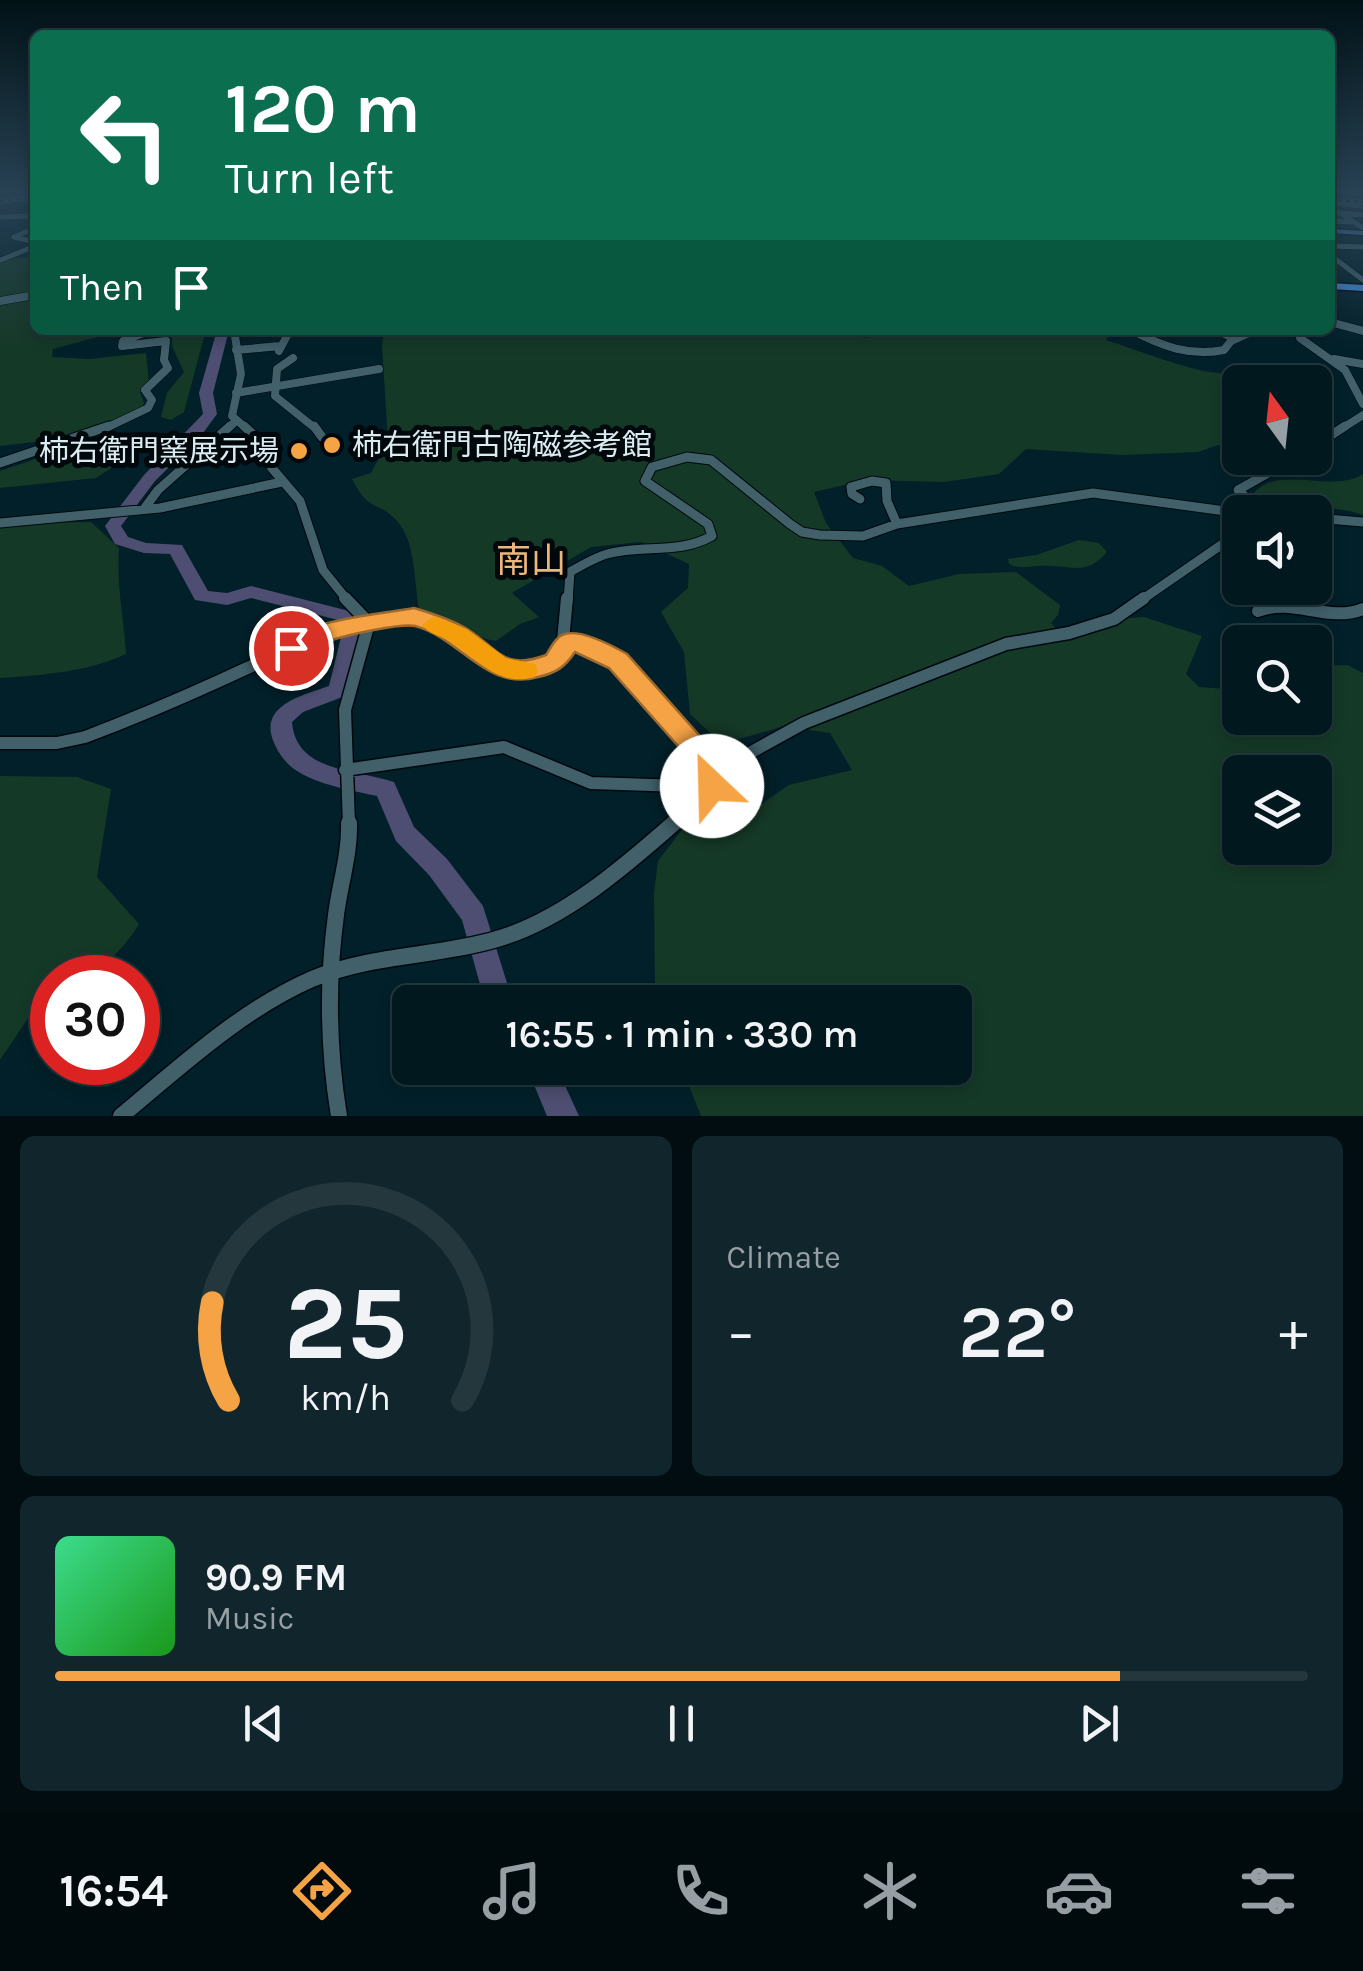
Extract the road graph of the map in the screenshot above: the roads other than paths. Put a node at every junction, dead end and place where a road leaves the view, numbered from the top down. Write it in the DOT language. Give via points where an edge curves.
graph roads {
  1 [pos="30,246"];
  2 [pos="1335,246"];
  3 [pos="1363,247"];
  4 [pos="1335,258"];
  5 [pos="1,260"];
  6 [pos="1363,280"];
  7 [pos="1335,286"];
  8 [pos="1363,288"];
  9 [pos="30,297"];
  10 [pos="0,301"];
  11 [pos="1335,323"];
  12 [pos="1363,331"];
  13 [pos="133,335"];
  14 [pos="234,335"];
  15 [pos="287,335"];
  16 [pos="1140,335"];
  17 [pos="1228,335"];
  18 [pos="1242,335"];
  19 [pos="1300,335"];
  20 [pos="1235,338"];
  21 [pos="280,346"];
  22 [pos="236,350"];
  23 [pos="1333,359"];
  24 [pos="1363,364"];
  25 [pos="379,369"];
  26 [pos="333,376"];
  27 [pos="274,388"];
  28 [pos="336,391"];
  29 [pos="236,392"];
  30 [pos="1363,404"];
  31 [pos="1363,415"];
  32 [pos="236,421"];
  33 [pos="1332,435"];
  34 [pos="322,437"];
  35 [pos="0,463"];
  36 [pos="1264,475"];
  37 [pos="282,482"];
  38 [pos="1243,495"];
  39 [pos="860,499"];
  40 [pos="144,509"];
  41 [pos="1222,511"];
  42 [pos="1332,519"];
  43 [pos="1363,522"];
  44 [pos="0,524"];
  45 [pos="897,524"];
  46 [pos="1222,544"];
  47 [pos="1363,609"];
  48 [pos="1258,611"];
  49 [pos="364,624"];
  50 [pos="568,642"];
  51 [pos="0,742"];
  52 [pos="345,770"];
  53 [pos="712,786"];
  54 [pos="330,973"];
  55 [pos="121,1116"];
  56 [pos="340,1116"];
  1 -- 5 [label="street"];
  2 -- 3 [label="street"];
  4 -- 6 [label="street"];
  7 -- 8 [label="highway"];
  9 -- 10 [label="street"];
  11 -- 12 [label="street"];
  13 -- 35 [label="street" via="122,346 166,341 168,368 148,384 148,408 95,434"];
  14 -- 22 [label="street"];
  15 -- 21 [label="street"];
  16 -- 20 [label="street" via="1192,354 1224,350"];
  17 -- 20 [label="street"];
  18 -- 20 [label="street"];
  19 -- 23 [label="street"];
  21 -- 22 [label="street"];
  21 -- 27 [label="street" via="288,361 277,369"];
  22 -- 29 [label="street"];
  23 -- 24 [label="street"];
  23 -- 30 [label="street"];
  25 -- 26 [label="street"];
  26 -- 27 [label="street"];
  26 -- 28 [label="street"];
  27 -- 29 [label="street"];
  27 -- 34 [label="street" via="278,400"];
  29 -- 32 [label="street"];
  31 -- 33 [label="street"];
  32 -- 37 [label="street" via="258,438"];
  32 -- 40 [label="street"];
  36 -- 38 [label="street" via="1238,490"];
  37 -- 40 [label="street"];
  37 -- 49 [label="street" via="300,501 331,584"];
  39 -- 45 [label="street" via="852,486 886,483"];
  40 -- 44 [label="street"];
  41 -- 45 [label="street" via="1093,493"];
  42 -- 43 [label="street"];
  45 -- 50 [label="street" via="863,536 802,532 711,460 652,467 645,481 708,524 712,536 680,549 610,553 570,572"];
  46 -- 53 [label="street" via="1114,619 1006,644 804,722 746,755"];
  47 -- 48 [label="street" via="1343,616 1278,604"];
  49 -- 50 [label="street" via="414,616 511,670 555,662"];
  49 -- 51 [label="street" via="85,738"];
  49 -- 52 [label="street" via="345,710"];
  50 -- 53 [label="street" via="618,661 696,747 712,770"];
  52 -- 53 [label="street" via="504,747 591,782"];
  52 -- 54 [label="street" via="350,844"];
  53 -- 54 [label="street" via="656,837 545,919 502,938"];
  54 -- 55 [label="street" via="266,1006"];
  54 -- 56 [label="street" via="330,1061"];
}
